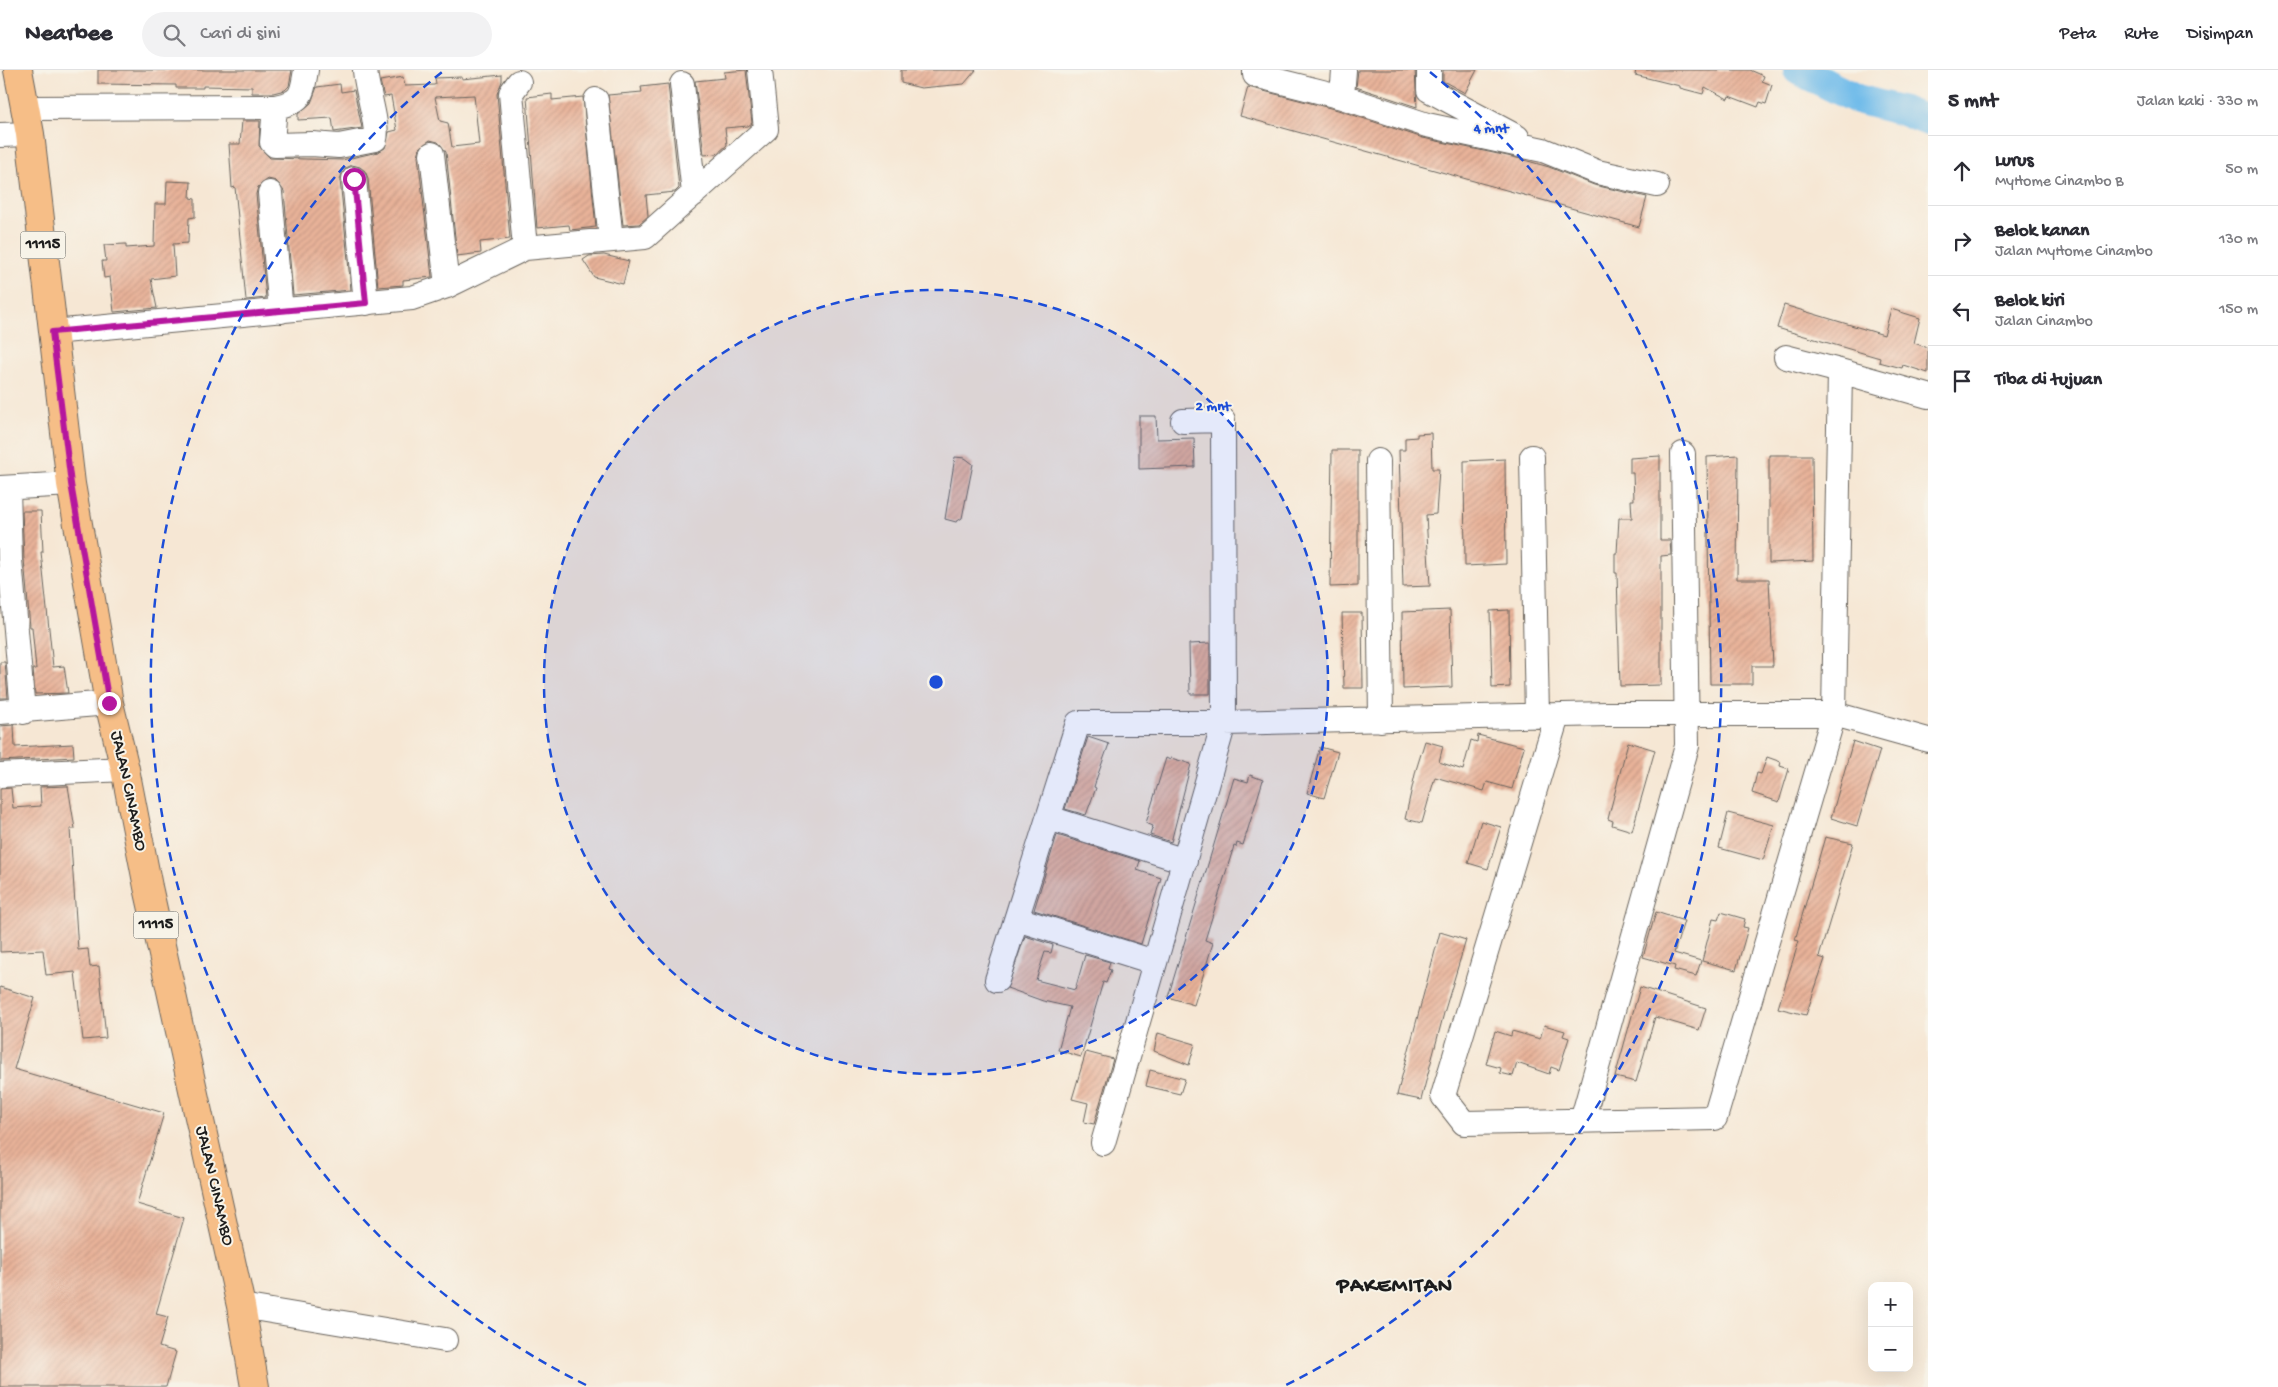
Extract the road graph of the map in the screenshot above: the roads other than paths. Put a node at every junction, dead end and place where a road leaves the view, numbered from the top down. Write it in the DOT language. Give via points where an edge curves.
graph roads {
  1 [pos="18,70"];
  2 [pos="306,70"];
  3 [pos="365,70"];
  4 [pos="760,70"];
  5 [pos="1344,70"];
  6 [pos="1249,72"];
  7 [pos="1429,80"];
  8 [pos="520,82"];
  9 [pos="682,84"];
  10 [pos="1342,97"];
  11 [pos="596,100"];
  12 [pos="275,107"];
  13 [pos="25,108"];
  14 [pos="1427,125"];
  15 [pos="30,134"];
  16 [pos="0,135"];
  17 [pos="0,144"];
  18 [pos="1543,150"];
  19 [pos="432,154"];
  20 [pos="354,179"];
  21 [pos="692,183"];
  22 [pos="1657,186"];
  23 [pos="270,193"];
  24 [pos="611,240"];
  25 [pos="525,248"];
  26 [pos="447,286"];
  27 [pos="366,303"];
  28 [pos="281,311"];
  29 [pos="52,332"];
  30 [pos="1786,357"];
  31 [pos="1840,371"];
  32 [pos="1928,396"];
  33 [pos="1183,421"];
  34 [pos="1683,454"];
  35 [pos="1532,457"];
  36 [pos="1378,461"];
  37 [pos="70,472"];
  38 [pos="4,488"];
  39 [pos="5,560"];
  40 [pos="8,631"];
  41 [pos="109,703"];
  42 [pos="0,712"];
  43 [pos="23,712"];
  44 [pos="1686,714"];
  45 [pos="1834,714"];
  46 [pos="1547,716"];
  47 [pos="1381,720"];
  48 [pos="1224,723"];
  49 [pos="1928,740"];
  50 [pos="125,769"];
  51 [pos="0,775"];
  52 [pos="1049,818"];
  53 [pos="1185,861"];
  54 [pos="1017,919"];
  55 [pos="1154,962"];
  56 [pos="997,980"];
  57 [pos="1582,1121"];
  58 [pos="1103,1143"];
  59 [pos="241,1306"];
  60 [pos="445,1340"];
  61 [pos="255,1387"];
  1 -- 13 [label="main road, JALAN CINAMBO / 11115"];
  2 -- 12 [label="street" via="297,100"];
  3 -- 12 [label="street" via="376,139 339,146 275,145 272,142"];
  4 -- 21 [label="street" via="766,129 721,169"];
  5 -- 10 [label="street"];
  6 -- 10 [label="street"];
  7 -- 14 [label="street"];
  7 -- 18 [label="street"];
  8 -- 25 [label="street" via="511,93"];
  9 -- 21 [label="street"];
  10 -- 14 [label="street"];
  11 -- 24 [label="street"];
  12 -- 13 [label="street"];
  13 -- 15 [label="main road, JALAN CINAMBO / 11115"];
  14 -- 18 [label="street"];
  15 -- 16 [label="street"];
  15 -- 29 [label="main road, JALAN CINAMBO / 11115"];
  16 -- 17 [label="street"];
  18 -- 22 [label="street" via="1597,172"];
  19 -- 26 [label="street"];
  20 -- 27 [label="street"];
  21 -- 24 [label="street" via="645,237"];
  23 -- 28 [label="street"];
  24 -- 25 [label="street"];
  25 -- 26 [label="street"];
  26 -- 27 [label="street" via="412,298"];
  27 -- 28 [label="street"];
  28 -- 29 [label="street"];
  29 -- 37 [label="main road, JALAN CINAMBO / 11115"];
  30 -- 31 [label="street"];
  31 -- 32 [label="street"];
  31 -- 45 [label="street"];
  33 -- 48 [label="street" via="1223,420"];
  34 -- 44 [label="street"];
  35 -- 46 [label="street"];
  36 -- 47 [label="street"];
  37 -- 38 [label="street"];
  37 -- 41 [label="main road, JALAN CINAMBO / 11115"];
  38 -- 39 [label="street"];
  39 -- 40 [label="street"];
  40 -- 43 [label="street"];
  41 -- 43 [label="street"];
  41 -- 50 [label="main road, JALAN CINAMBO / 11115"];
  42 -- 43 [label="street"];
  44 -- 45 [label="street"];
  44 -- 46 [label="street"];
  44 -- 57 [label="street" via="1687,746"];
  45 -- 49 [label="street"];
  45 -- 57 [label="street" via="1715,1118"];
  46 -- 47 [label="street"];
  46 -- 57 [label="street" via="1443,1096 1464,1123"];
  47 -- 48 [label="street"];
  48 -- 52 [label="street" via="1078,723"];
  48 -- 53 [label="street"];
  50 -- 51 [label="street"];
  50 -- 59 [label="main road, JALAN CINAMBO / 11115"];
  52 -- 53 [label="street"];
  52 -- 54 [label="street"];
  53 -- 55 [label="street"];
  54 -- 55 [label="street"];
  54 -- 56 [label="street"];
  55 -- 58 [label="street"];
  59 -- 60 [label="street"];
  59 -- 61 [label="main road, JALAN CINAMBO / 11115"];
}
